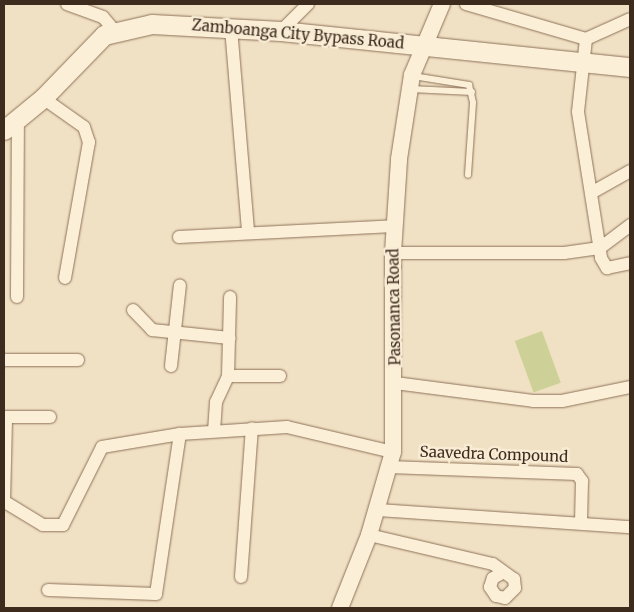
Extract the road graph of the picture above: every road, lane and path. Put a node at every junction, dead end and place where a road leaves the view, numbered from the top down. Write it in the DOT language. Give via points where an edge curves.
graph roads {
  1 [pos="67,4"];
  2 [pos="308,4"];
  3 [pos="442,4"];
  4 [pos="466,4"];
  5 [pos="630,19"];
  6 [pos="231,28"];
  7 [pos="114,30"];
  8 [pos="281,31"];
  9 [pos="586,39"];
  10 [pos="422,45"];
  11 [pos="582,62"];
  12 [pos="630,67"];
  13 [pos="411,82"];
  14 [pos="472,92"];
  15 [pos="43,98"];
  16 [pos="11,125"];
  17 [pos="630,171"];
  18 [pos="468,175"];
  19 [pos="592,193"];
  20 [pos="630,225"];
  21 [pos="394,226"];
  22 [pos="248,231"];
  23 [pos="179,237"];
  24 [pos="600,248"];
  25 [pos="393,253"];
  26 [pos="630,263"];
  27 [pos="65,278"];
  28 [pos="180,285"];
  29 [pos="17,296"];
  30 [pos="230,297"];
  31 [pos="133,310"];
  32 [pos="175,333"];
  33 [pos="230,338"];
  34 [pos="4,360"];
  35 [pos="78,360"];
  36 [pos="171,366"];
  37 [pos="228,376"];
  38 [pos="280,376"];
  39 [pos="395,383"];
  40 [pos="630,387"];
  41 [pos="50,417"];
  42 [pos="5,418"];
  43 [pos="252,428"];
  44 [pos="214,431"];
  45 [pos="180,434"];
  46 [pos="391,459"];
  47 [pos="4,502"];
  48 [pos="378,510"];
  49 [pos="581,522"];
  50 [pos="630,527"];
  51 [pos="370,535"];
  52 [pos="241,577"];
  53 [pos="48,590"];
  54 [pos="498,603"];
  55 [pos="340,608"];
  1 -- 7 [label="street" via="103,17"];
  2 -- 8 [label="street"];
  3 -- 10 [label="street, Pasonanca Road"];
  4 -- 9 [label="street"];
  5 -- 9 [label="street"];
  6 -- 7 [label="main road, Zamboanga City Bypass Road" via="152,24"];
  6 -- 8 [label="main road, Zamboanga City Bypass Road"];
  6 -- 22 [label="street"];
  7 -- 15 [label="main road, Zamboanga City Bypass Road" via="94,42"];
  8 -- 10 [label="main road, Zamboanga City Bypass Road"];
  9 -- 11 [label="street"];
  10 -- 11 [label="main road, Zamboanga City Bypass Road"];
  10 -- 13 [label="street, Pasonanca Road"];
  11 -- 12 [label="main road, Zamboanga City Bypass Road"];
  11 -- 19 [label="street" via="578,112"];
  13 -- 14 [label="lane"];
  13 -- 14 [label="lane" via="465,82"];
  13 -- 21 [label="street, Pasonanca Road"];
  14 -- 18 [label="lane"];
  15 -- 16 [label="main road, Zamboanga City Bypass Road"];
  15 -- 27 [label="street" via="84,128 89,142"];
  16 -- 29 [label="street"];
  17 -- 19 [label="street"];
  19 -- 24 [label="street"];
  20 -- 24 [label="street"];
  21 -- 22 [label="street"];
  21 -- 25 [label="street, Pasonanca Road"];
  22 -- 23 [label="street"];
  24 -- 25 [label="street" via="564,253"];
  24 -- 26 [label="street" via="607,268"];
  25 -- 39 [label="street, Pasonanca Road"];
  28 -- 32 [label="street"];
  30 -- 33 [label="street"];
  31 -- 32 [label="street" via="147,328"];
  32 -- 33 [label="street"];
  32 -- 36 [label="street"];
  33 -- 37 [label="street"];
  34 -- 35 [label="street"];
  37 -- 38 [label="street"];
  37 -- 44 [label="street" via="216,402"];
  39 -- 40 [label="street" via="533,401 562,401"];
  39 -- 46 [label="street, Pasonanca Road"];
  41 -- 42 [label="street"];
  42 -- 47 [label="street"];
  43 -- 44 [label="street"];
  43 -- 46 [label="street" via="304,430"];
  43 -- 52 [label="street"];
  44 -- 45 [label="street"];
  45 -- 47 [label="street" via="102,447 62,525 43,526"];
  45 -- 53 [label="street" via="156,594"];
  46 -- 48 [label="street, Pasonanca Road"];
  46 -- 49 [label="street, Saavedra Compound" via="577,474 582,481"];
  48 -- 49 [label="street"];
  48 -- 51 [label="street, Pasonanca Road"];
  49 -- 50 [label="street"];
  51 -- 54 [label="street" via="487,561 502,573 490,582"];
  51 -- 55 [label="street, Pasonanca Road"];
}
